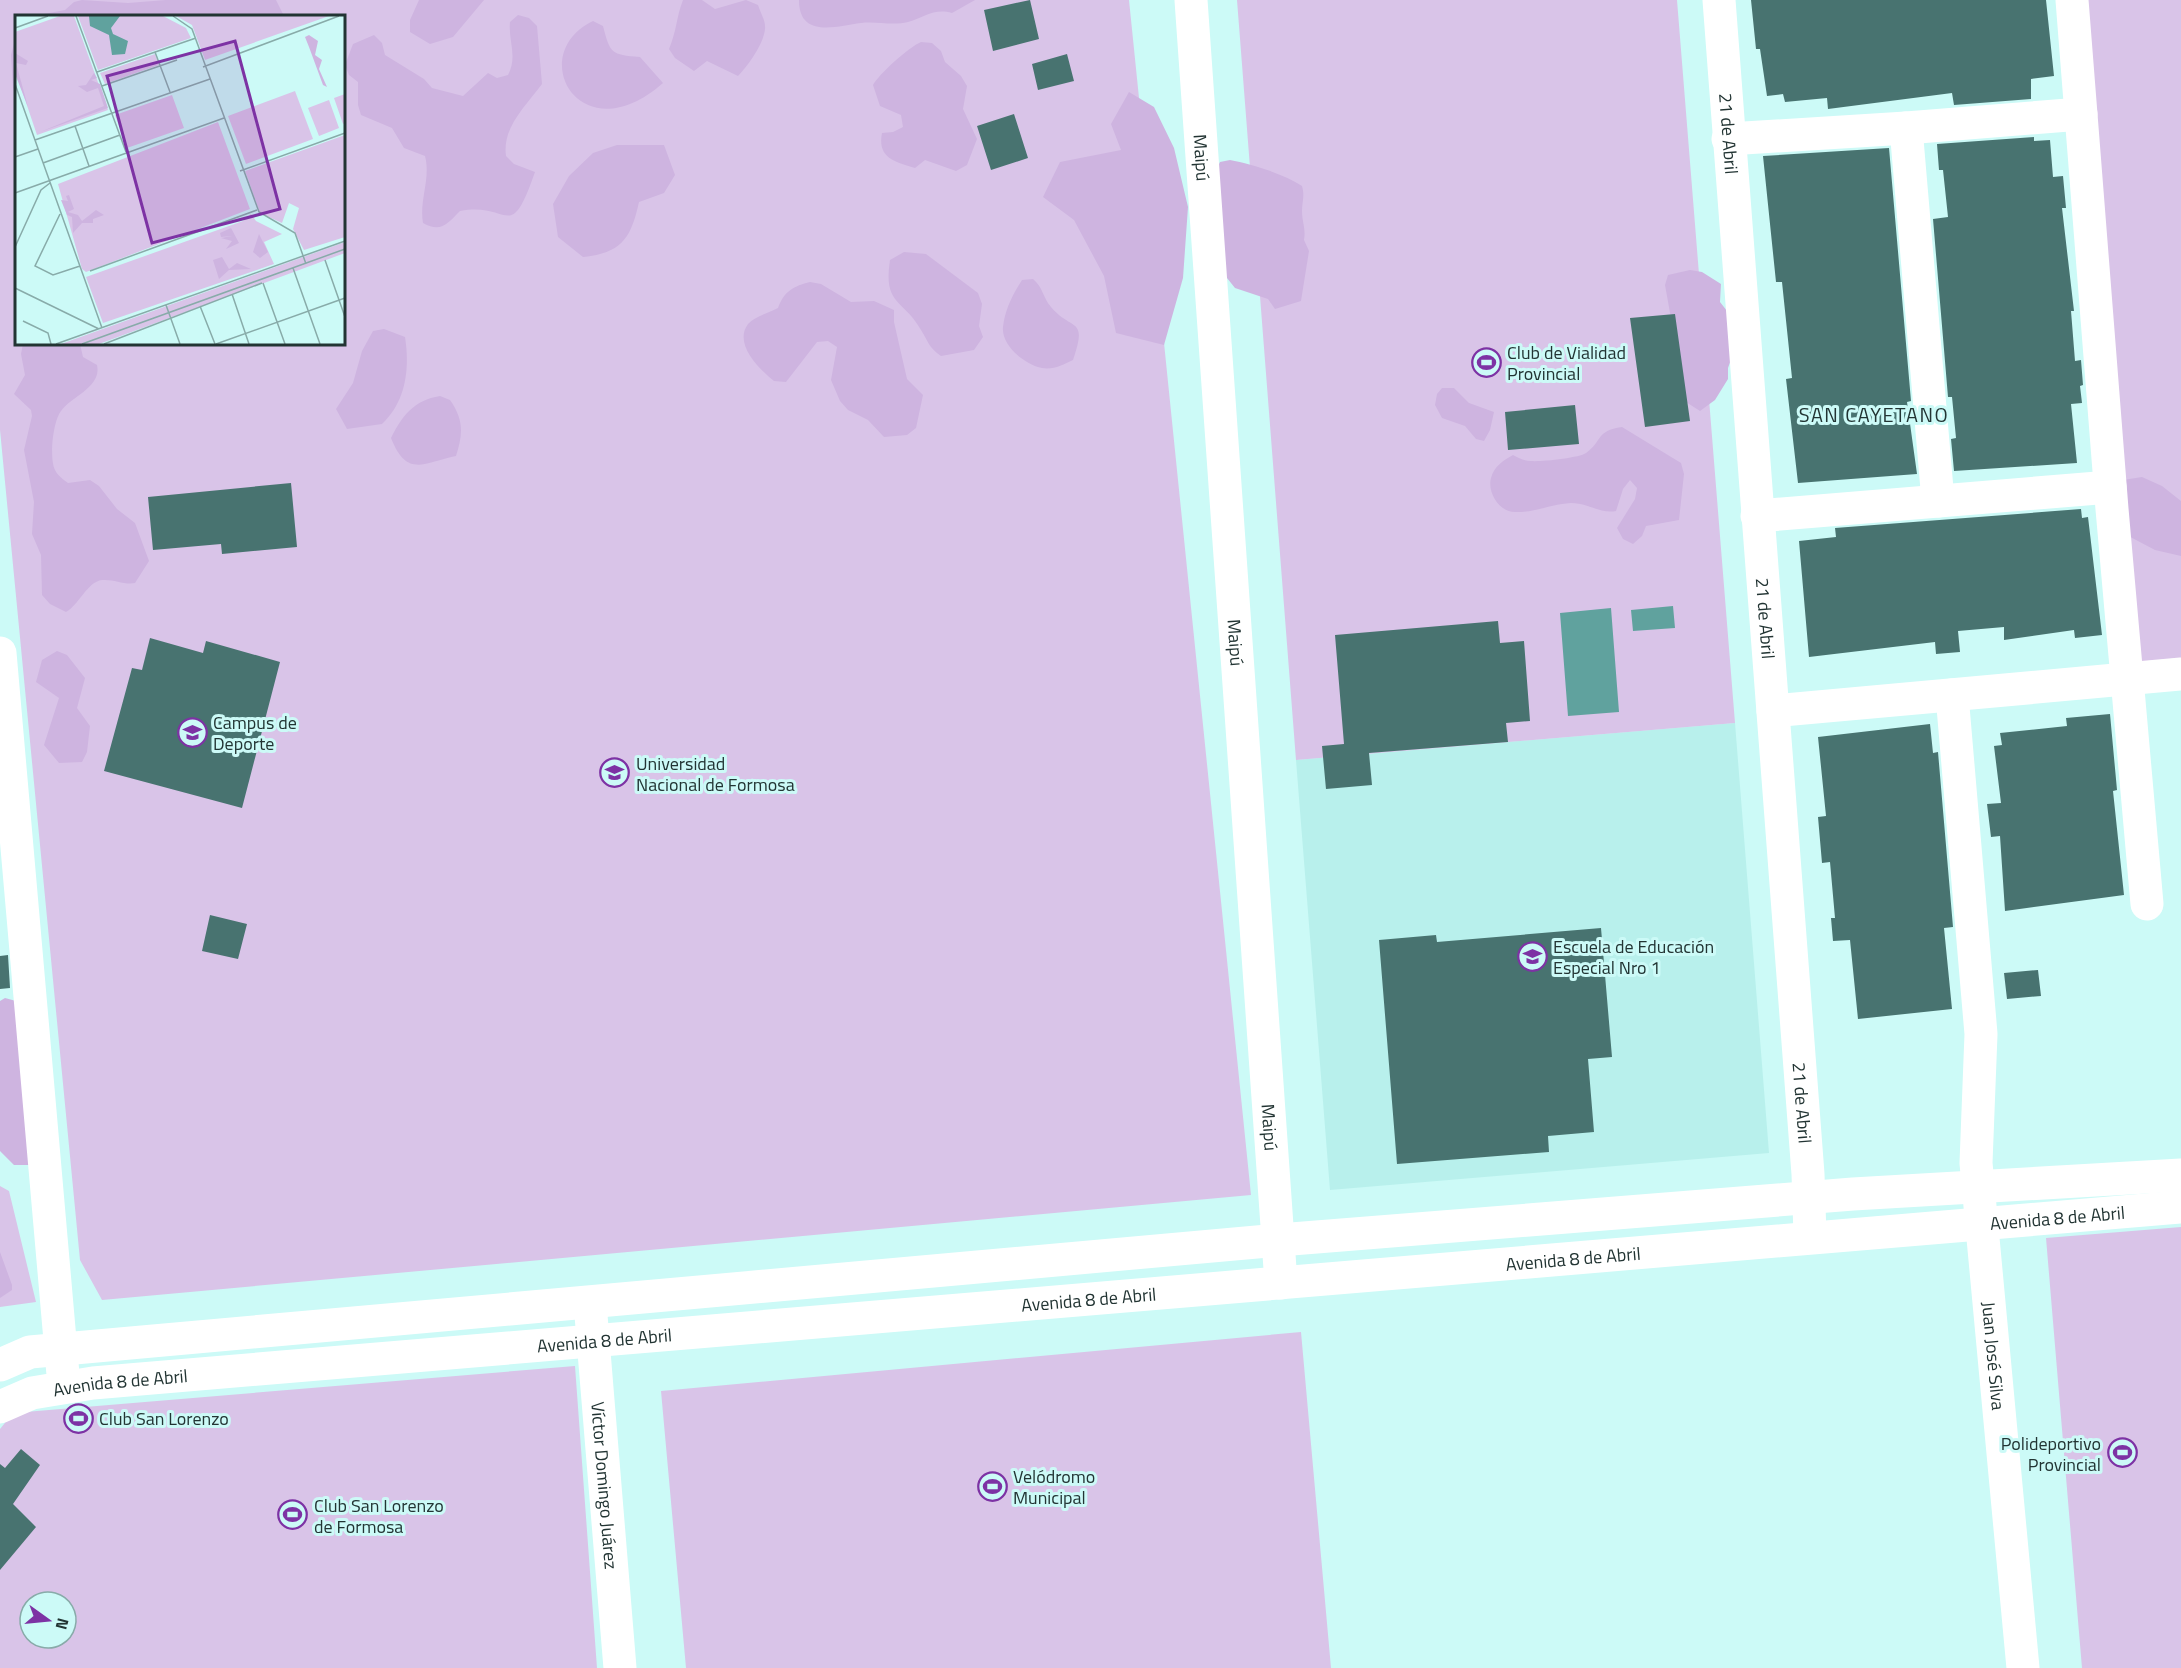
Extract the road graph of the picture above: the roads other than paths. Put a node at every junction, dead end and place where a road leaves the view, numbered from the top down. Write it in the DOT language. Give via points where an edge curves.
graph roads {
  1 [pos="1191,0"];
  2 [pos="1719,0"];
  3 [pos="2072,0"];
  4 [pos="2081,114"];
  5 [pos="1906,128"];
  6 [pos="1728,139"];
  7 [pos="2110,487"];
  8 [pos="1938,501"];
  9 [pos="1757,516"];
  10 [pos="0,653"];
  11 [pos="2181,674"];
  12 [pos="2126,679"];
  13 [pos="1952,695"];
  14 [pos="1773,711"];
  15 [pos="2147,904"];
  16 [pos="2181,1175"];
  17 [pos="1978,1187"];
  18 [pos="1809,1198"];
  19 [pos="2181,1207"];
  20 [pos="1981,1222"];
  21 [pos="1810,1236"];
  22 [pos="1279,1240"];
  23 [pos="1281,1283"];
  24 [pos="590,1303"];
  25 [pos="593,1341"];
  26 [pos="63,1350"];
  27 [pos="0,1365"];
  28 [pos="64,1386"];
  29 [pos="0,1407"];
  30 [pos="620,1668"];
  31 [pos="2024,1668"];
  1 -- 22 [label="street, Maipú"];
  2 -- 6 [label="street, 21 de Abril"];
  3 -- 4 [label="street"];
  4 -- 5 [label="street"];
  4 -- 7 [label="street"];
  5 -- 6 [label="street"];
  5 -- 8 [label="street"];
  6 -- 9 [label="street, 21 de Abril"];
  7 -- 8 [label="street"];
  7 -- 12 [label="street"];
  8 -- 9 [label="street"];
  9 -- 14 [label="street, 21 de Abril"];
  10 -- 26 [label="street"];
  11 -- 12 [label="street"];
  12 -- 13 [label="street"];
  12 -- 15 [label="street"];
  13 -- 14 [label="street"];
  13 -- 17 [label="street, Juan José Silva" via="1981,1034"];
  14 -- 18 [label="street, 21 de Abril"];
  16 -- 17 [label="street, Avenida 8 de Abril"];
  17 -- 18 [label="street, Avenida 8 de Abril"];
  17 -- 20 [label="street, Juan José Silva"];
  18 -- 21 [label="street, 21 de Abril"];
  18 -- 22 [label="street, Avenida 8 de Abril"];
  19 -- 20 [label="street, Avenida 8 de Abril"];
  20 -- 21 [label="street, Avenida 8 de Abril"];
  20 -- 31 [label="street, Juan José Silva"];
  21 -- 23 [label="street, Avenida 8 de Abril"];
  22 -- 23 [label="street, Maipú"];
  22 -- 24 [label="street, Avenida 8 de Abril"];
  23 -- 25 [label="street, Avenida 8 de Abril"];
  24 -- 25 [label="street, Víctor Domingo Juárez"];
  24 -- 26 [label="street, Avenida 8 de Abril"];
  25 -- 28 [label="street, Avenida 8 de Abril"];
  25 -- 30 [label="street, Víctor Domingo Juárez"];
  26 -- 27 [label="street, Avenida 8 de Abril" via="30,1352"];
  26 -- 28 [label="street"];
  28 -- 29 [label="street, Avenida 8 de Abril" via="17,1398"];
}
